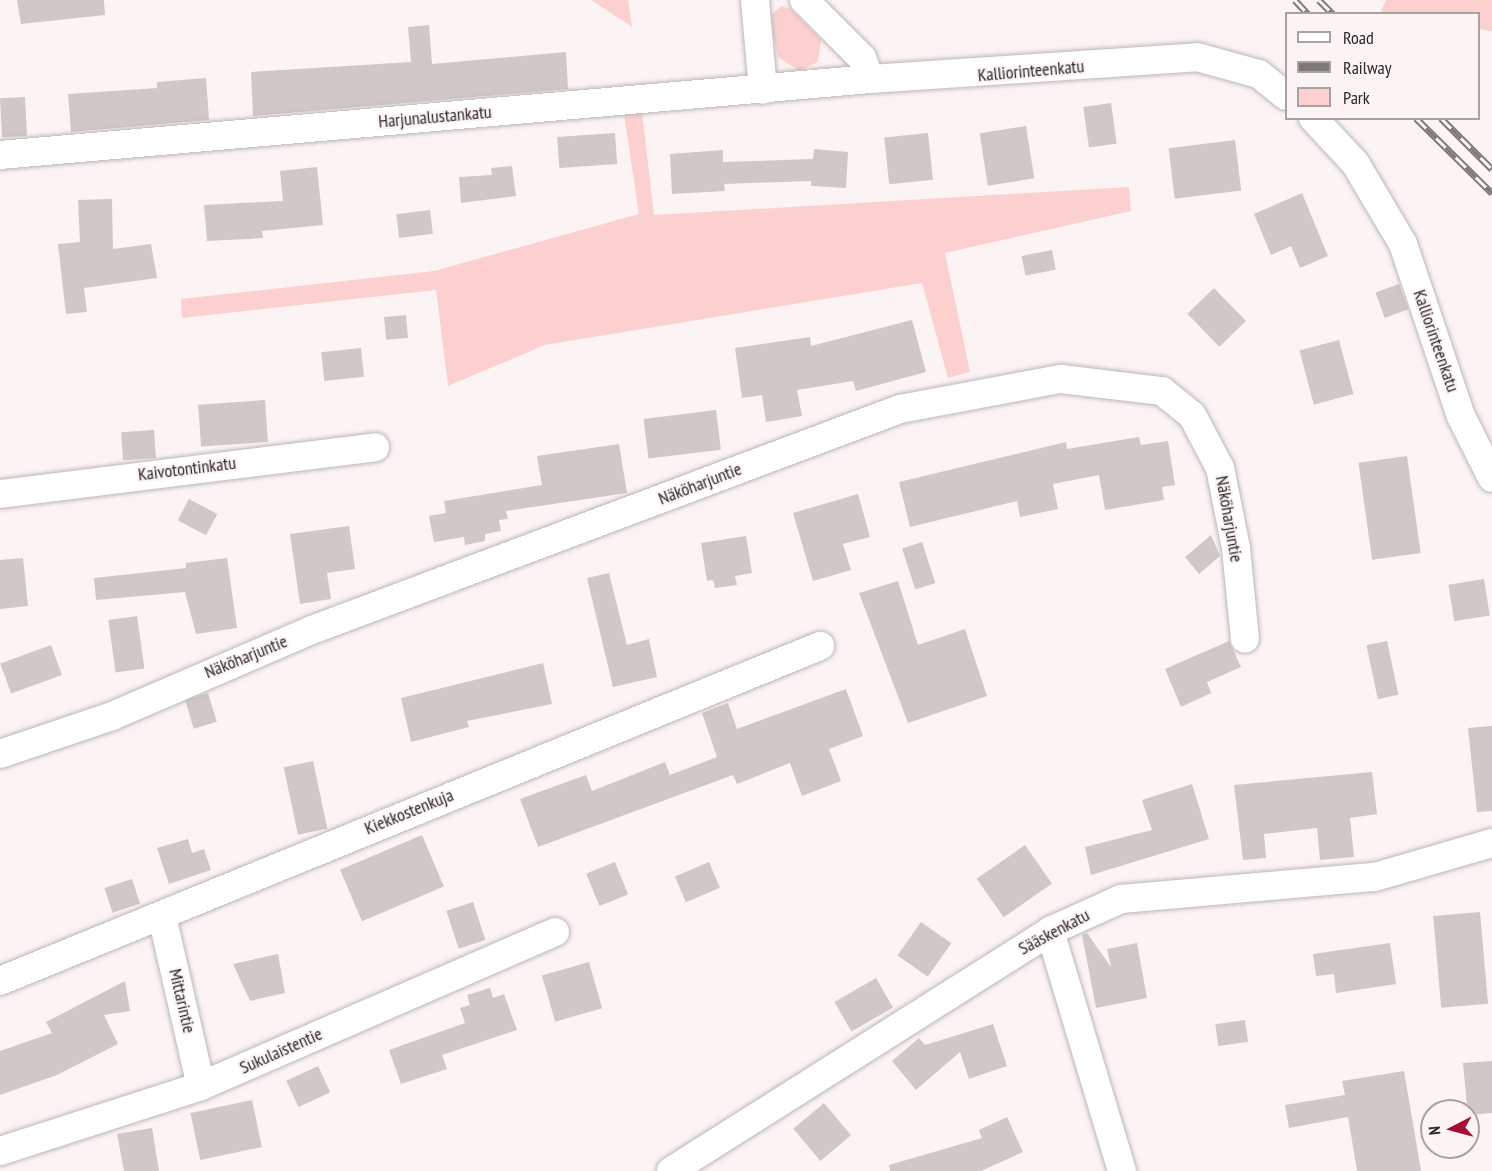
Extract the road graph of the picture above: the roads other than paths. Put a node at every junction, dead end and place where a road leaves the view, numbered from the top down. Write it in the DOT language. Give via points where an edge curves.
graph roads {
  1 [pos="755,0"];
  2 [pos="804,0"];
  3 [pos="870,79"];
  4 [pos="763,90"];
  5 [pos="1285,94"];
  6 [pos="1316,120"];
  7 [pos="0,155"];
  8 [pos="375,447"];
  9 [pos="1492,478"];
  10 [pos="0,494"];
  11 [pos="1245,639"];
  12 [pos="820,646"];
  13 [pos="0,754"];
  14 [pos="1492,843"];
  15 [pos="162,916"];
  16 [pos="1050,931"];
  17 [pos="555,932"];
  18 [pos="0,981"];
  19 [pos="201,1086"];
  20 [pos="0,1151"];
  21 [pos="671,1171"];
  22 [pos="1122,1171"];
  1 -- 4 [label="street"];
  2 -- 3 [label="street" via="862,58"];
  3 -- 4 [label="street, Harjunalustankatu"];
  3 -- 5 [label="street, Kalliorinteenkatu" via="1197,57 1259,74"];
  4 -- 7 [label="street, Harjunalustankatu"];
  6 -- 9 [label="street, Kalliorinteenkatu" via="1355,163 1403,244 1461,416"];
  8 -- 10 [label="street, Kaivotontinkatu"];
  11 -- 13 [label="street, Näköharjuntie" via="1236,548 1220,468 1192,415 1162,391 1061,379 900,409 312,630 112,716"];
  12 -- 15 [label="street, Kiekkostenkuja"];
  14 -- 16 [label="street, Sääskenkatu" via="1375,877 1121,899"];
  15 -- 18 [label="street, Kiekkostenkuja"];
  15 -- 19 [label="street, Mittarintie"];
  16 -- 21 [label="street, Sääskenkatu"];
  16 -- 22 [label="street"];
  17 -- 19 [label="street, Sukulaistentie"];
  19 -- 20 [label="street, Sukulaistentie"];
}
